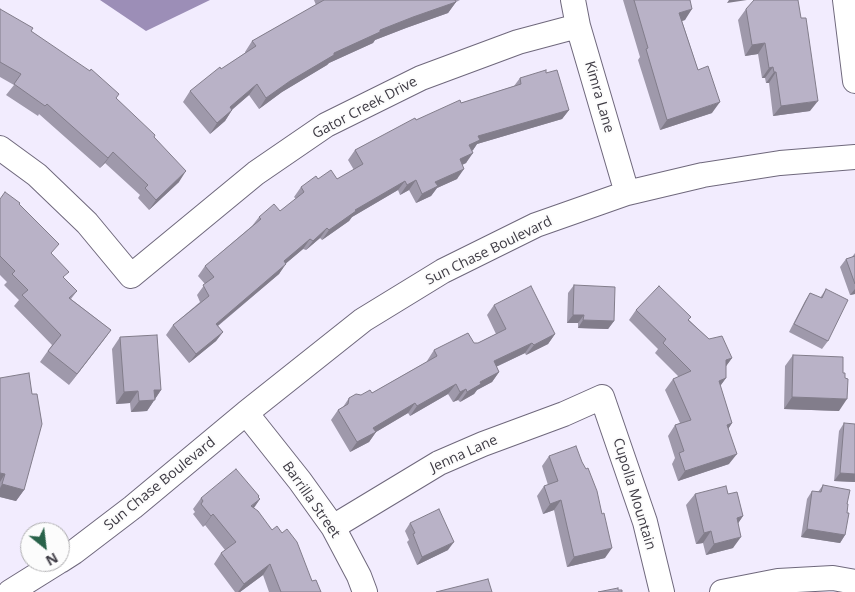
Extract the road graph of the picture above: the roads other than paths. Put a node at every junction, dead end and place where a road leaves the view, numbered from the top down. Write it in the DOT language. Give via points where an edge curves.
graph roads {
  1 [pos="573,0"];
  2 [pos="844,0"];
  3 [pos="578,26"];
  4 [pos="855,81"];
  5 [pos="0,148"];
  6 [pos="855,157"];
  7 [pos="627,193"];
  8 [pos="602,397"];
  9 [pos="246,413"];
  10 [pos="333,527"];
  11 [pos="70,555"];
  12 [pos="43,572"];
  13 [pos="855,582"];
  14 [pos="10,592"];
  15 [pos="365,592"];
  16 [pos="662,592"];
  17 [pos="722,592"];
  1 -- 3 [label="street, Kimra Lane"];
  2 -- 4 [label="street"];
  3 -- 5 [label="street, Gator Creek Drive" via="518,42 421,78 326,125 256,173 131,276 87,223 37,175"];
  3 -- 7 [label="street, Kimra Lane"];
  6 -- 7 [label="street, Sun Chase Boulevard" via="780,162 703,175"];
  7 -- 9 [label="street, Sun Chase Boulevard" via="536,225 443,271 363,320"];
  8 -- 10 [label="street, Jenna Lane" via="439,463"];
  8 -- 16 [label="street, Cupolla Mountain" via="645,522"];
  9 -- 10 [label="street, Barrilla Street"];
  9 -- 11 [label="street, Sun Chase Boulevard"];
  10 -- 15 [label="street, Barrilla Street"];
  12 -- 14 [label="street, Sun Chase Boulevard"];
  13 -- 17 [label="street" via="833,578 778,581"];
}
